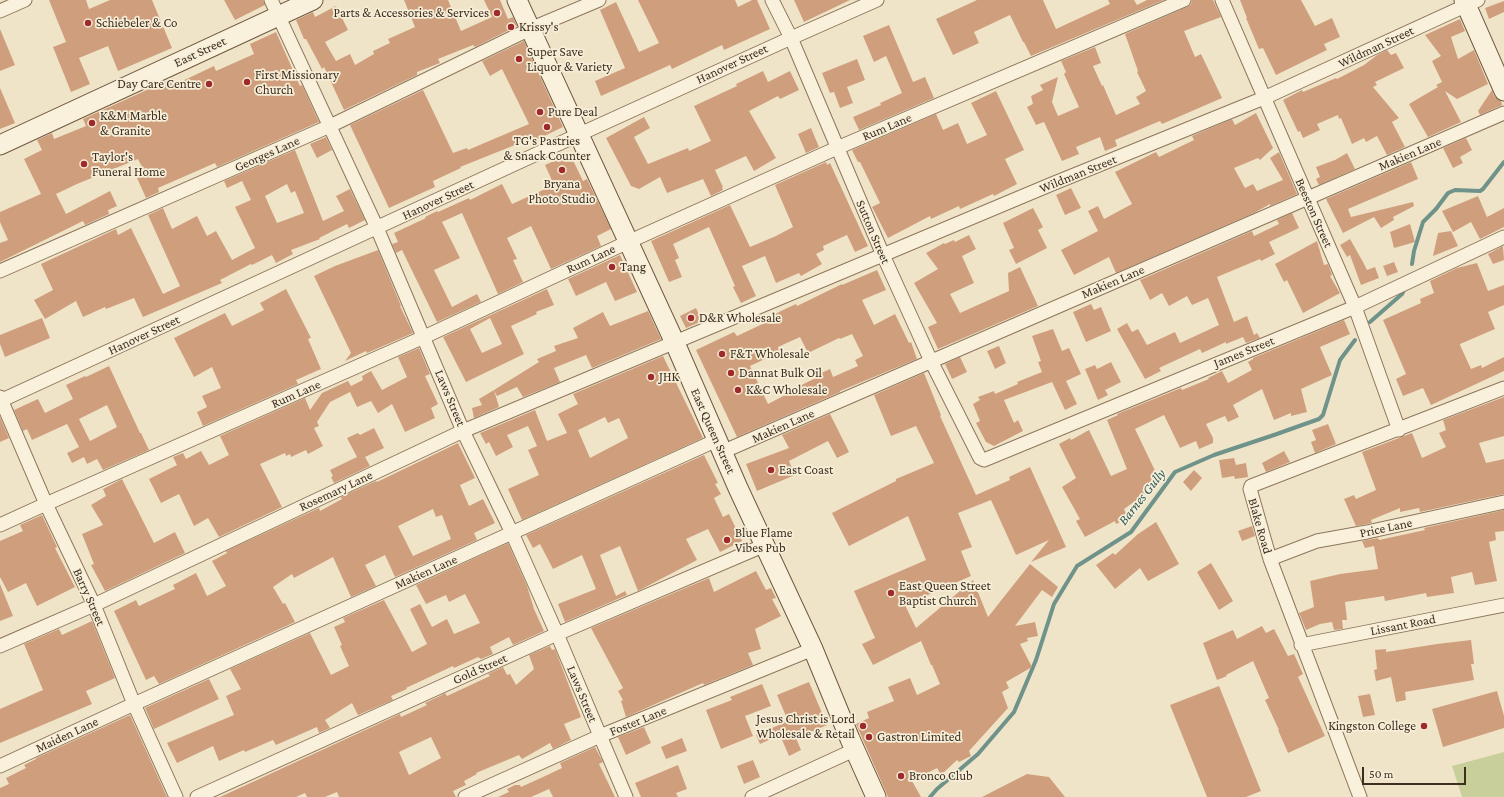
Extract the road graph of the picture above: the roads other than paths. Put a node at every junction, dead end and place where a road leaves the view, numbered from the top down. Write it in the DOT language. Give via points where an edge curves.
graph roads {
  1 [pos="25,0"];
  2 [pos="313,0"];
  3 [pos="517,0"];
  4 [pos="599,0"];
  5 [pos="772,0"];
  6 [pos="877,0"];
  7 [pos="1184,0"];
  8 [pos="1222,0"];
  9 [pos="1469,2"];
  10 [pos="274,8"];
  11 [pos="0,11"];
  12 [pos="530,29"];
  13 [pos="791,38"];
  14 [pos="1504,91"];
  15 [pos="1264,98"];
  16 [pos="1504,113"];
  17 [pos="330,126"];
  18 [pos="580,134"];
  19 [pos="0,145"];
  20 [pos="837,148"];
  21 [pos="1308,198"];
  22 [pos="377,228"];
  23 [pos="1504,237"];
  24 [pos="628,242"];
  25 [pos="883,255"];
  26 [pos="0,271"];
  27 [pos="1355,306"];
  28 [pos="424,337"];
  29 [pos="675,343"];
  30 [pos="931,361"];
  31 [pos="1504,388"];
  32 [pos="0,400"];
  33 [pos="1399,430"];
  34 [pos="464,431"];
  35 [pos="720,446"];
  36 [pos="982,459"];
  37 [pos="1504,502"];
  38 [pos="46,504"];
  39 [pos="0,525"];
  40 [pos="512,533"];
  41 [pos="765,545"];
  42 [pos="1270,559"];
  43 [pos="94,605"];
  44 [pos="1504,605"];
  45 [pos="557,634"];
  46 [pos="1301,645"];
  47 [pos="0,646"];
  48 [pos="813,648"];
  49 [pos="134,704"];
  50 [pos="600,736"];
  51 [pos="854,750"];
  52 [pos="0,766"];
  53 [pos="176,797"];
  54 [pos="197,797"];
  55 [pos="465,797"];
  56 [pos="626,797"];
  57 [pos="752,797"];
  58 [pos="876,797"];
  59 [pos="1360,797"];
  1 -- 11 [label="street"];
  2 -- 10 [label="main road, East Street"];
  3 -- 12 [label="main road, East Queen Street"];
  4 -- 12 [label="street, Georges Lane"];
  5 -- 13 [label="street, Sutton Street"];
  6 -- 13 [label="street, Hanover Street"];
  7 -- 20 [label="street, Rum Lane"];
  8 -- 15 [label="street, Beeston Street"];
  9 -- 14 [label="main road"];
  9 -- 15 [label="street, Wildman Street"];
  10 -- 17 [label="street, Laws Street"];
  10 -- 19 [label="main road, East Street"];
  12 -- 17 [label="street, Georges Lane"];
  12 -- 18 [label="main road, East Queen Street"];
  13 -- 18 [label="street, Hanover Street"];
  13 -- 20 [label="street, Sutton Street"];
  15 -- 21 [label="street, Beeston Street"];
  15 -- 25 [label="street, Wildman Street"];
  16 -- 21 [label="street, Makien Lane"];
  17 -- 22 [label="street, Laws Street"];
  17 -- 26 [label="street, Georges Lane"];
  18 -- 22 [label="street, Hanover Street"];
  18 -- 24 [label="main road, East Queen Street"];
  20 -- 24 [label="street, Rum Lane"];
  20 -- 25 [label="street, Sutton Street"];
  21 -- 27 [label="street, Beeston Street"];
  21 -- 30 [label="street, Makien Lane"];
  22 -- 28 [label="street, Laws Street"];
  22 -- 32 [label="street, Hanover Street"];
  23 -- 27 [label="street, James Street"];
  24 -- 28 [label="street, Rum Lane"];
  24 -- 29 [label="main road, East Queen Street"];
  25 -- 29 [label="street, Wildman Street"];
  25 -- 30 [label="street, Sutton Street"];
  27 -- 33 [label="street, Beeston Street"];
  27 -- 36 [label="street, James Street"];
  28 -- 34 [label="street, Laws Street"];
  28 -- 38 [label="street, Rum Lane"];
  29 -- 34 [label="street, Rosemary Lane"];
  29 -- 35 [label="main road, East Queen Street"];
  30 -- 35 [label="street, Makien Lane"];
  30 -- 36 [label="street, Sutton Street"];
  31 -- 33 [label="street, Blake Road"];
  32 -- 38 [label="street, Barry Street"];
  33 -- 42 [label="street, Blake Road" via="1251,486 1250,492"];
  34 -- 40 [label="street, Laws Street"];
  34 -- 43 [label="street, Rosemary Lane"];
  35 -- 40 [label="street, Makien Lane"];
  35 -- 41 [label="main road, East Queen Street"];
  37 -- 42 [label="street, Price Lane" via="1317,541"];
  38 -- 39 [label="street, Rum Lane"];
  38 -- 43 [label="street, Barry Street"];
  40 -- 45 [label="street, Laws Street"];
  40 -- 49 [label="street, Makien Lane"];
  41 -- 45 [label="street, Gold Street"];
  41 -- 48 [label="main road, East Queen Street"];
  42 -- 46 [label="street, Blake Road"];
  43 -- 47 [label="street, Rosemary Lane"];
  43 -- 49 [label="street, Barry Street"];
  44 -- 46 [label="street, Lissant Road"];
  45 -- 50 [label="street, Laws Street"];
  45 -- 54 [label="street, Gold Street"];
  46 -- 59 [label="street, Blake Road"];
  48 -- 50 [label="street, Foster Lane"];
  48 -- 51 [label="main road, East Queen Street"];
  49 -- 52 [label="street, Maiden Lane"];
  49 -- 53 [label="street, Barry Street"];
  50 -- 55 [label="street, Foster Lane"];
  50 -- 56 [label="street, Laws Street"];
  51 -- 57 [label="street"];
  51 -- 58 [label="main road, East Queen Street"];
}
